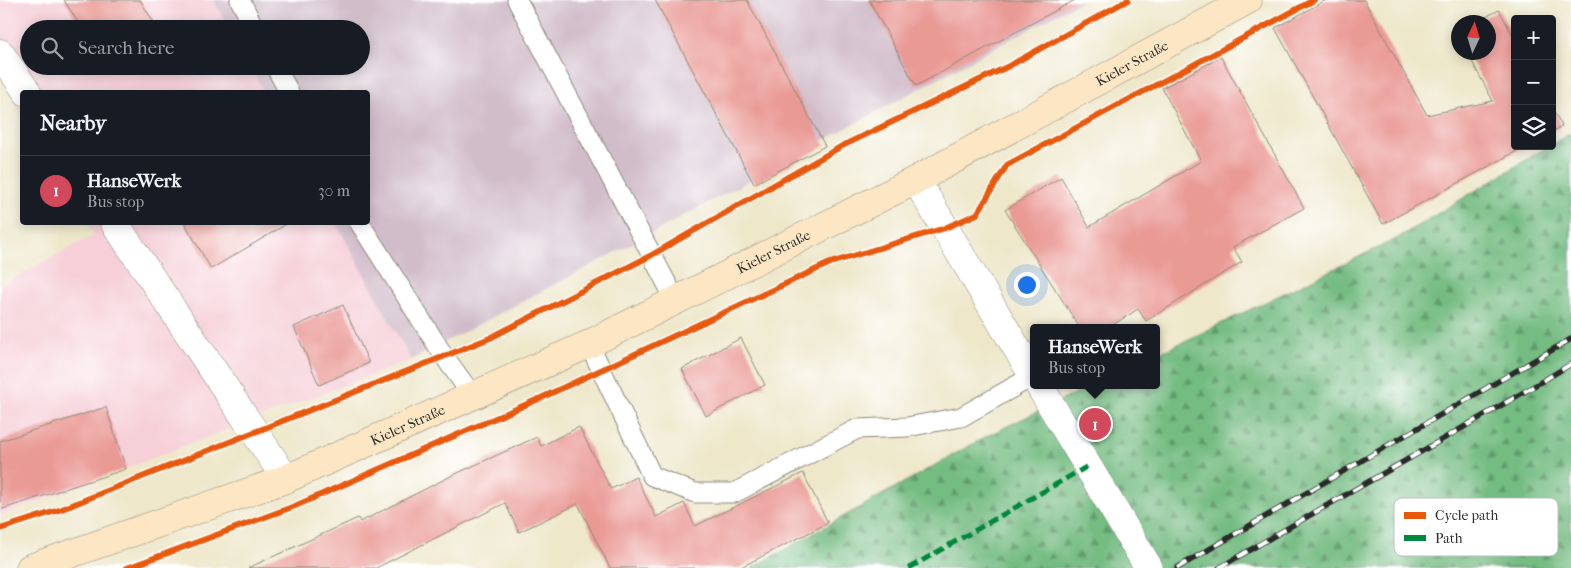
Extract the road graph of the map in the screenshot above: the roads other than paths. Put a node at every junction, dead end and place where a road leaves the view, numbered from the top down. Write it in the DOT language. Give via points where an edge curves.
graph roads {
  1 [pos="240,0"];
  2 [pos="518,0"];
  3 [pos="1248,0"];
  4 [pos="251,20"];
  5 [pos="0,52"];
  6 [pos="280,75"];
  7 [pos="26,90"];
  8 [pos="288,90"];
  9 [pos="916,180"];
  10 [pos="116,225"];
  11 [pos="361,225"];
  12 [pos="676,301"];
  13 [pos="589,344"];
  14 [pos="1030,371"];
  15 [pos="1030,378"];
  16 [pos="1041,389"];
  17 [pos="472,396"];
  18 [pos="286,479"];
  19 [pos="30,568"];
  20 [pos="1149,568"];
  1 -- 4 [label="lane"];
  2 -- 12 [label="lane"];
  3 -- 9 [label="main road, Kieler Straße"];
  5 -- 7 [label="street"];
  6 -- 8 [label="lane"];
  9 -- 12 [label="main road, Kieler Straße"];
  9 -- 14 [label="street"];
  10 -- 18 [label="street"];
  11 -- 17 [label="lane"];
  12 -- 13 [label="main road, Kieler Straße"];
  13 -- 15 [label="lane" via="652,476 695,493 734,493 857,429 907,427 961,417"];
  13 -- 17 [label="main road, Kieler Straße"];
  16 -- 20 [label="street"];
  17 -- 18 [label="main road, Kieler Straße"];
  18 -- 19 [label="main road, Kieler Straße"];
}
